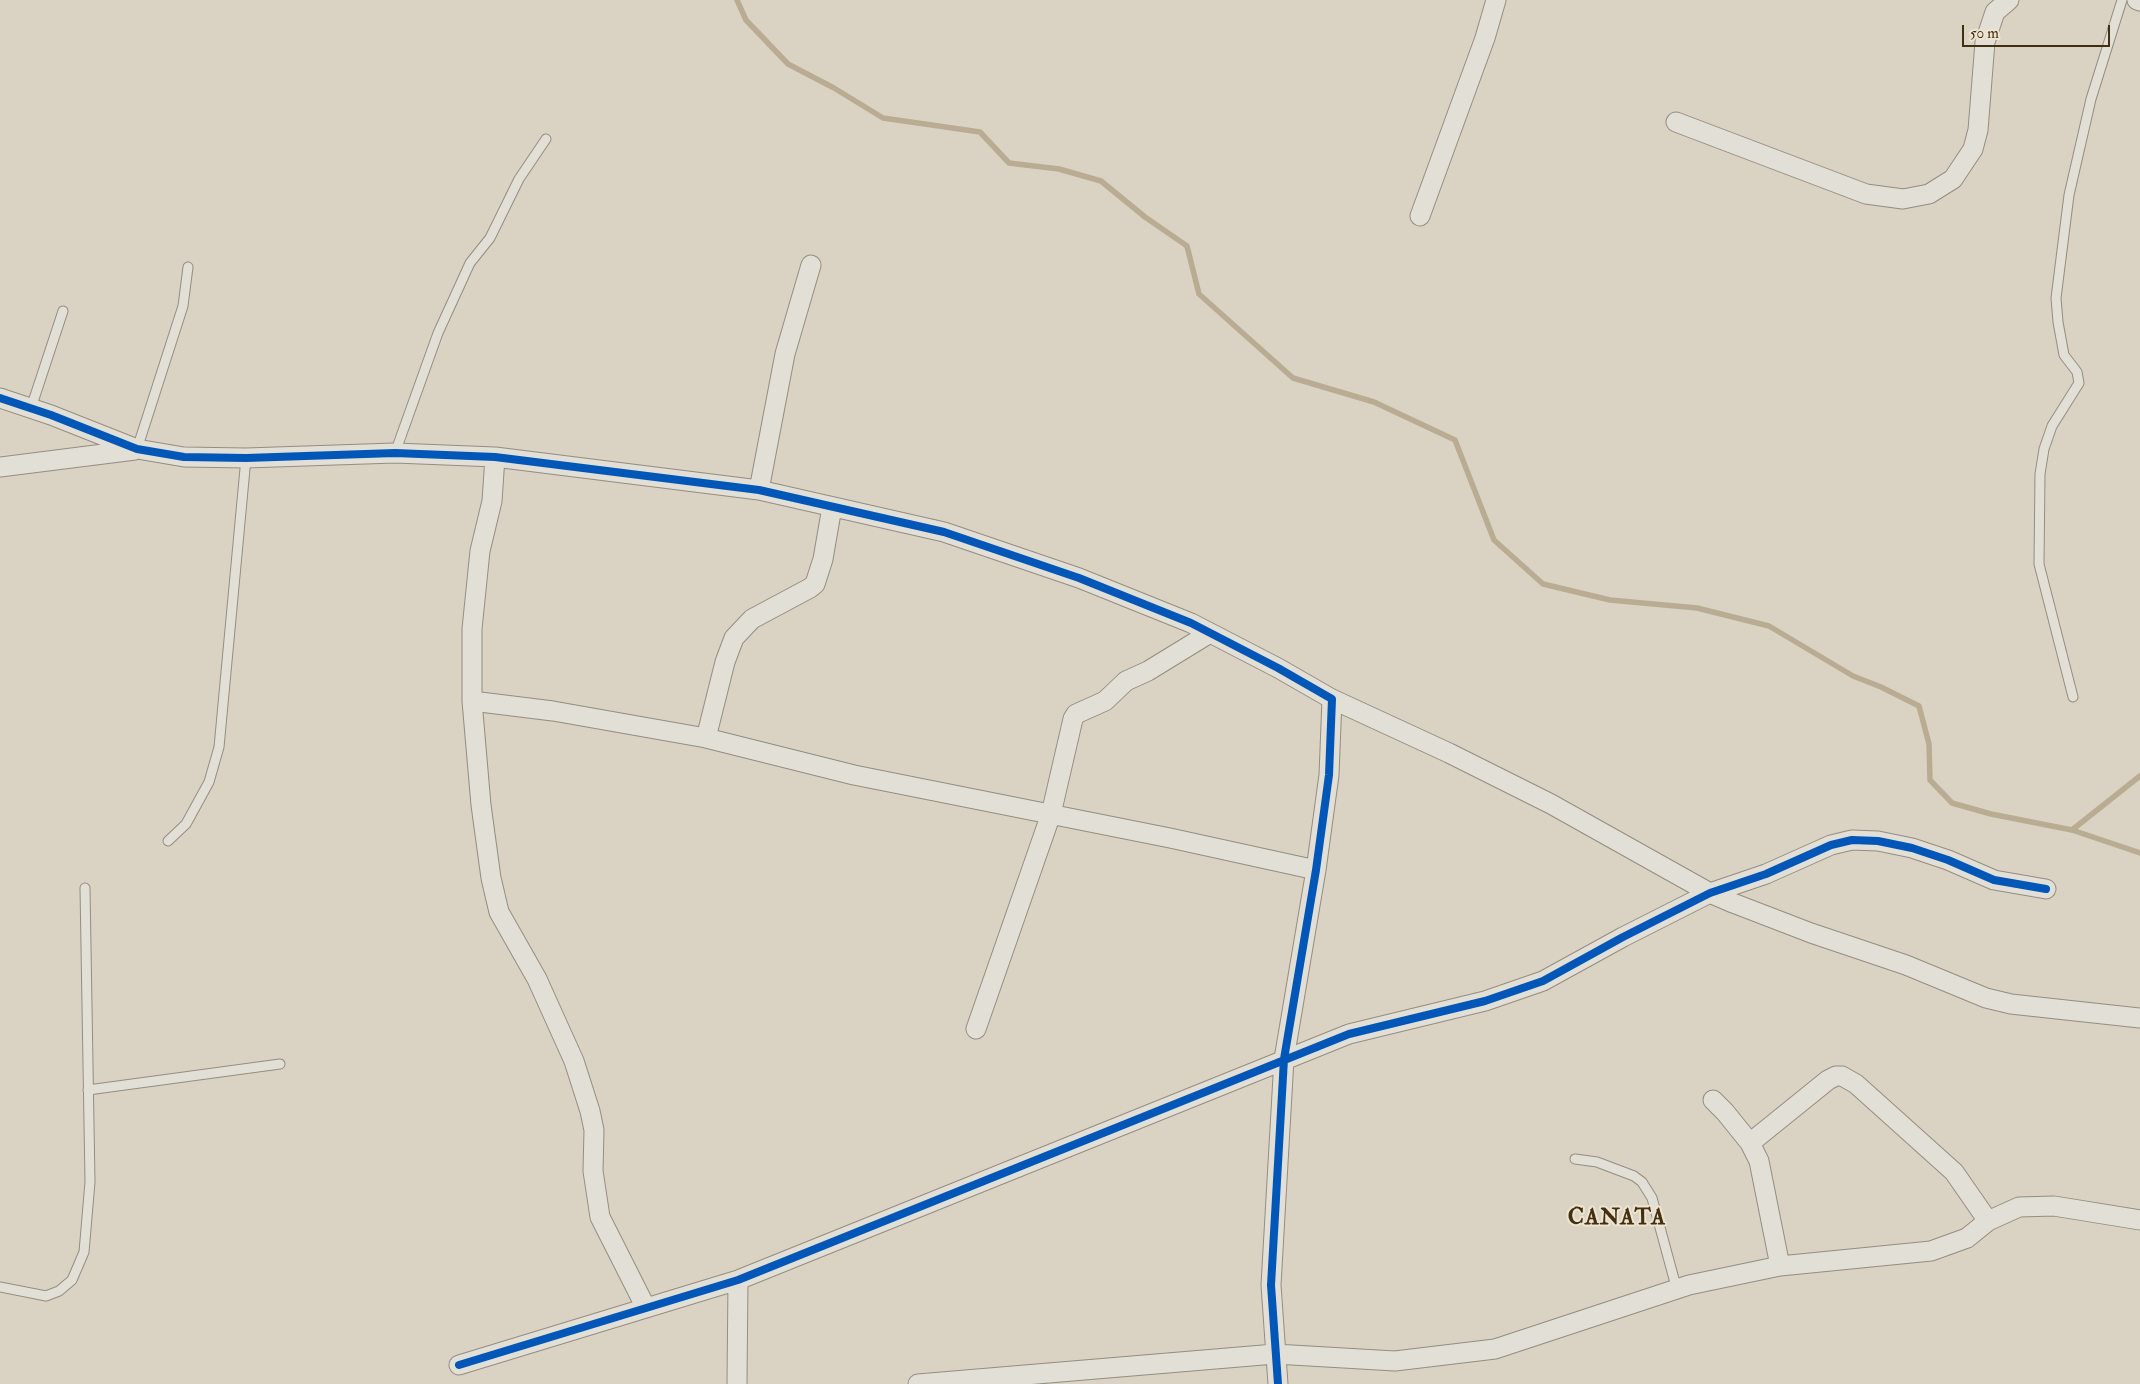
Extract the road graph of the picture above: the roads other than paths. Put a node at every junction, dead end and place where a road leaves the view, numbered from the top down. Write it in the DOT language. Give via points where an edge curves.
graph roads {
  1 [pos="1496,0"];
  2 [pos="2009,0"];
  3 [pos="2122,0"];
  4 [pos="1676,122"];
  5 [pos="546,139"];
  6 [pos="1420,216"];
  7 [pos="811,265"];
  8 [pos="188,267"];
  9 [pos="63,311"];
  10 [pos="0,398"];
  11 [pos="31,408"];
  12 [pos="137,450"];
  13 [pos="395,453"];
  14 [pos="495,457"];
  15 [pos="246,458"];
  16 [pos="0,467"];
  17 [pos="759,490"];
  18 [pos="832,507"];
  19 [pos="1210,633"];
  20 [pos="2074,697"];
  21 [pos="1332,699"];
  22 [pos="472,701"];
  23 [pos="706,738"];
  24 [pos="1051,814"];
  25 [pos="168,841"];
  26 [pos="1316,870"];
  27 [pos="85,888"];
  28 [pos="2046,889"];
  29 [pos="1710,893"];
  30 [pos="2140,1018"];
  31 [pos="976,1029"];
  32 [pos="1284,1059"];
  33 [pos="280,1064"];
  34 [pos="88,1090"];
  35 [pos="1712,1100"];
  36 [pos="1750,1143"];
  37 [pos="1576,1159"];
  38 [pos="1988,1220"];
  39 [pos="2140,1220"];
  40 [pos="1780,1266"];
  41 [pos="738,1280"];
  42 [pos="0,1287"];
  43 [pos="1677,1290"];
  44 [pos="646,1308"];
  45 [pos="1275,1354"];
  46 [pos="458,1365"];
  47 [pos="1276,1383"];
  48 [pos="737,1384"];
  49 [pos="918,1384"];
  1 -- 6 [label="street"];
  2 -- 4 [label="street" via="1995,12 1985,42 1978,130 1973,149 1953,179 1929,194 1903,199 1866,194"];
  3 -- 20 [label="lane" via="2091,99 2071,185 2056,298 2064,355 2076,372 2079,383 2052,426 2040,474 2039,564"];
  5 -- 13 [label="lane" via="519,179 490,238 470,263 438,333"];
  7 -- 17 [label="street" via="785,354"];
  8 -- 12 [label="lane" via="184,306"];
  9 -- 11 [label="lane"];
  10 -- 11 [label="street"];
  11 -- 12 [label="street"];
  12 -- 15 [label="street" via="184,457"];
  12 -- 16 [label="street"];
  13 -- 14 [label="street"];
  13 -- 15 [label="street"];
  14 -- 17 [label="street"];
  14 -- 22 [label="street" via="492,501 484,528 472,629"];
  15 -- 25 [label="lane" via="219,747 209,782 186,824"];
  17 -- 18 [label="street"];
  18 -- 19 [label="street" via="944,532 1078,578"];
  18 -- 23 [label="street" via="815,584 752,619 734,638"];
  19 -- 21 [label="street"];
  19 -- 24 [label="street" via="1126,681 1102,703 1076,714 1072,719"];
  21 -- 26 [label="street" via="1329,775"];
  21 -- 29 [label="street" via="1551,804"];
  22 -- 23 [label="street" via="553,711"];
  22 -- 44 [label="street" via="481,805 499,912 537,979 574,1061 594,1130 593,1171 600,1217"];
  23 -- 24 [label="street" via="854,775"];
  24 -- 26 [label="street"];
  24 -- 31 [label="street"];
  26 -- 32 [label="street"];
  27 -- 34 [label="lane"];
  28 -- 29 [label="street" via="1994,880 1912,848 1852,840"];
  29 -- 30 [label="street" via="1810,934 1906,965 1986,998 2011,1004"];
  29 -- 32 [label="street" via="1543,981 1485,1001 1349,1034"];
  32 -- 41 [label="street"];
  32 -- 45 [label="street" via="1271,1285"];
  33 -- 34 [label="lane"];
  34 -- 42 [label="lane" via="90,1182 84,1252 72,1280 60,1291 46,1296"];
  35 -- 36 [label="street"];
  36 -- 38 [label="street" via="1828,1080 1842,1076 1856,1084 1954,1172"];
  36 -- 40 [label="street" via="1758,1161"];
  37 -- 43 [label="lane" via="1597,1162 1642,1182 1652,1198"];
  38 -- 39 [label="street" via="2018,1207 2054,1206"];
  38 -- 40 [label="street" via="1967,1238 1931,1251"];
  40 -- 43 [label="street"];
  41 -- 44 [label="street"];
  41 -- 48 [label="street"];
  43 -- 45 [label="street" via="1495,1349 1395,1361"];
  44 -- 46 [label="street"];
  45 -- 47 [label="street"];
  45 -- 49 [label="street"];
}
